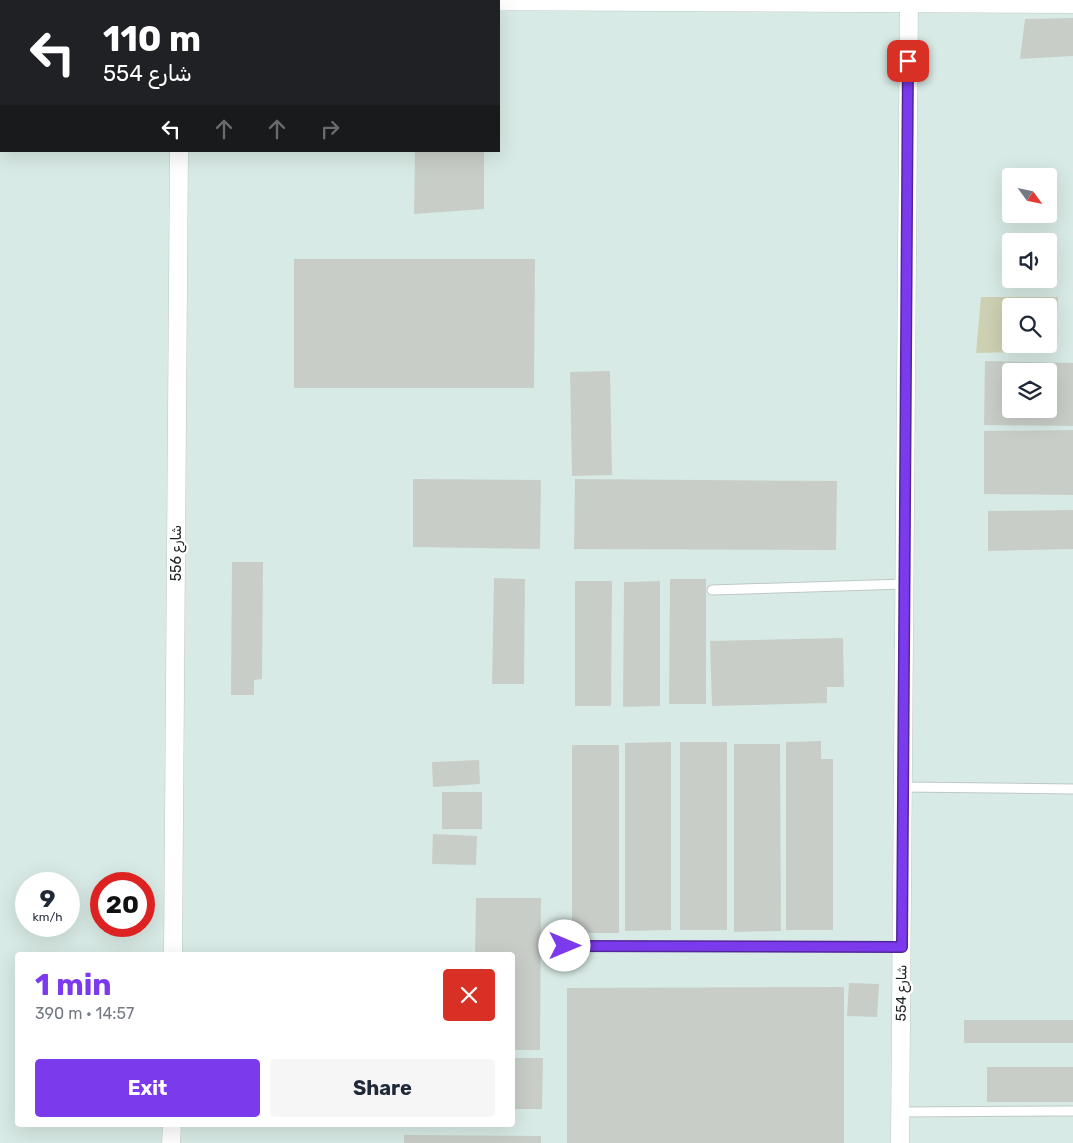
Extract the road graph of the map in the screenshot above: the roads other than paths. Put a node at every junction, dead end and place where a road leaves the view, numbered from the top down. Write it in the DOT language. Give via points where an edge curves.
graph roads {
  1 [pos="500,1"];
  2 [pos="909,3"];
  3 [pos="1073,4"];
  4 [pos="179,152"];
  5 [pos="904,584"];
  6 [pos="712,590"];
  7 [pos="903,787"];
  8 [pos="1073,789"];
  9 [pos="565,946"];
  10 [pos="902,947"];
  11 [pos="173,952"];
  12 [pos="1073,1111"];
  13 [pos="900,1112"];
  14 [pos="172,1127"];
  15 [pos="172,1143"];
  16 [pos="900,1143"];
  1 -- 2 [label="street"];
  2 -- 3 [label="street"];
  2 -- 5 [label="street, شارع 554"];
  4 -- 11 [label="street, شارع 556"];
  5 -- 6 [label="lane"];
  5 -- 7 [label="street, شارع 554"];
  7 -- 8 [label="lane"];
  7 -- 10 [label="street, شارع 554"];
  9 -- 10 [label="lane"];
  10 -- 13 [label="street, شارع 554"];
  12 -- 13 [label="lane"];
  13 -- 16 [label="street, شارع 554"];
  14 -- 15 [label="street"];
}
